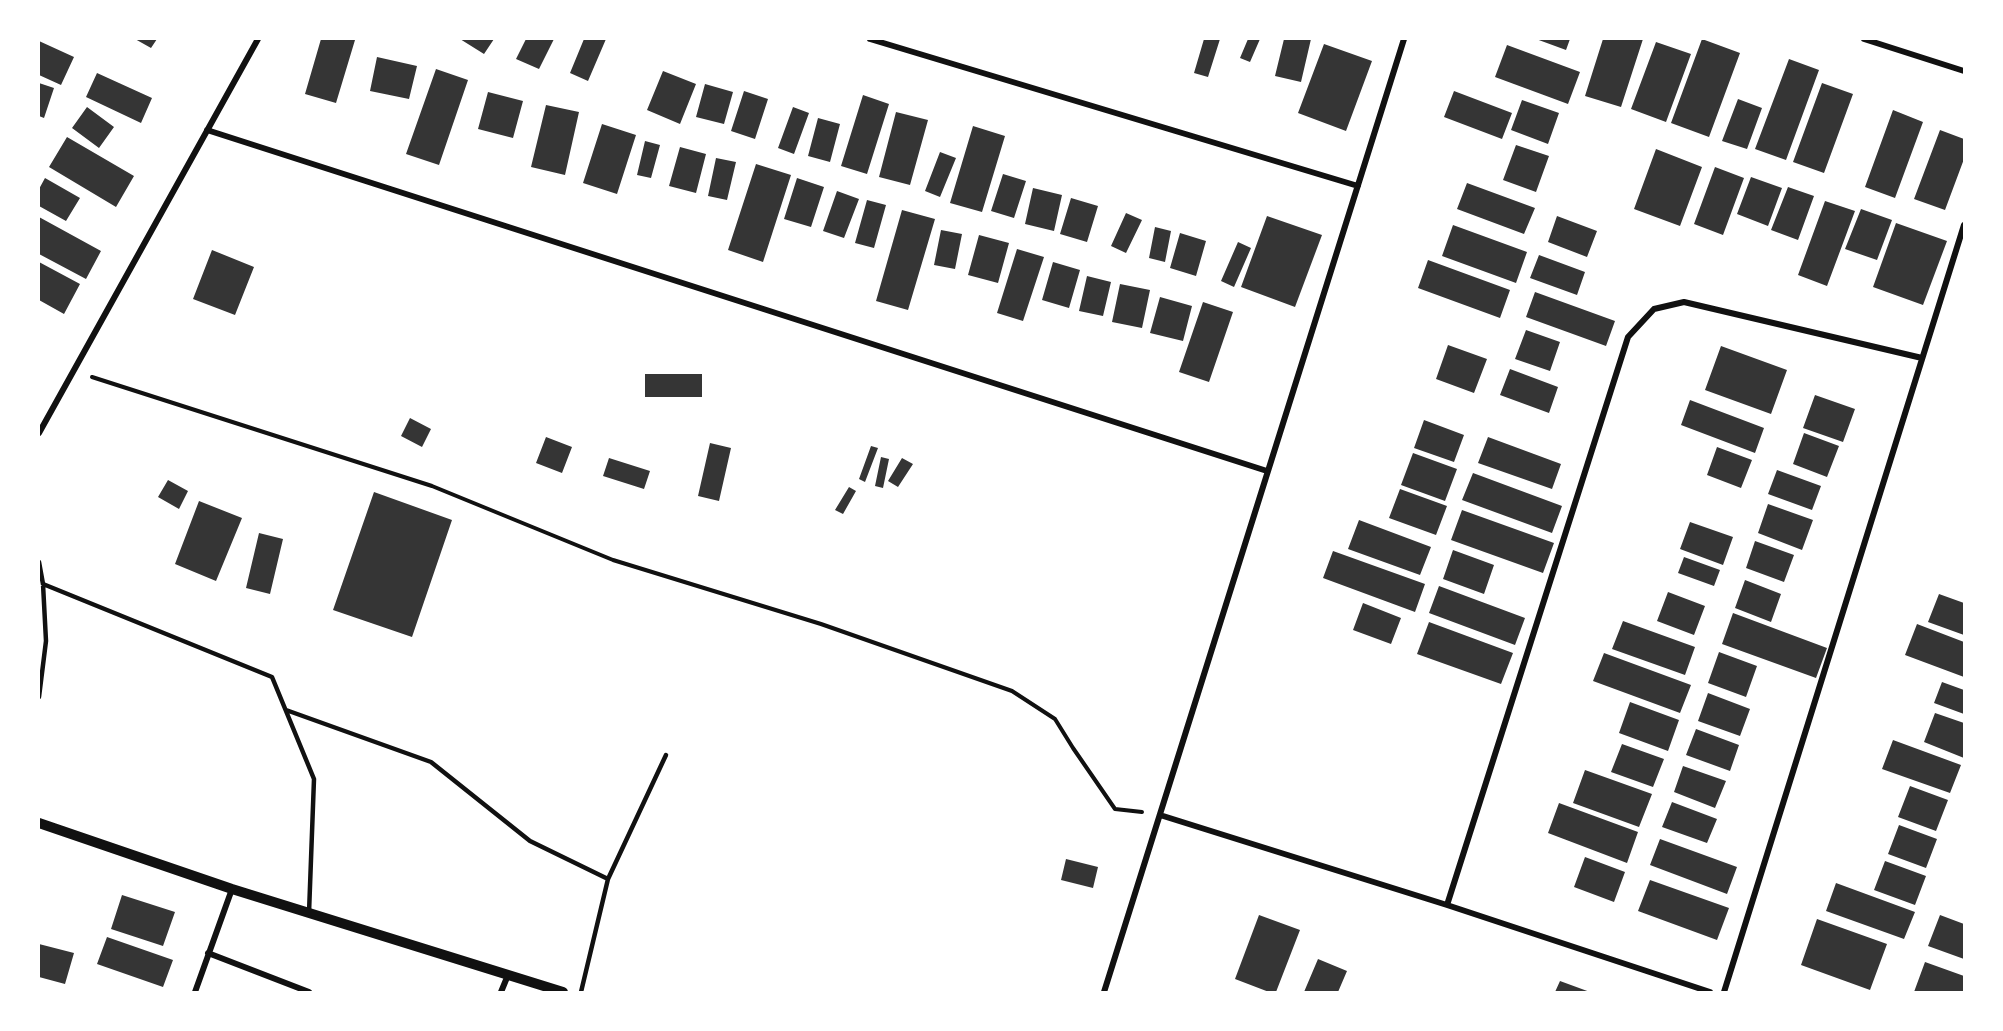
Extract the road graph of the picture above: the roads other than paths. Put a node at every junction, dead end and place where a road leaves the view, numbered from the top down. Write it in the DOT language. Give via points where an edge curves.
graph roads {
  1 [pos="258,39"];
  2 [pos="870,39"];
  3 [pos="1404,39"];
  4 [pos="1864,39"];
  5 [pos="1964,71"];
  6 [pos="207,130"];
  7 [pos="1358,186"];
  8 [pos="1964,225"];
  9 [pos="1922,358"];
  10 [pos="39,434"];
  11 [pos="1267,471"];
  12 [pos="39,562"];
  13 [pos="43,584"];
  14 [pos="39,698"];
  15 [pos="285,710"];
  16 [pos="666,755"];
  17 [pos="1160,814"];
  18 [pos="39,823"];
  19 [pos="608,879"];
  20 [pos="232,889"];
  21 [pos="1447,905"];
  22 [pos="309,913"];
  23 [pos="208,953"];
  24 [pos="508,975"];
  25 [pos="195,992"];
  26 [pos="309,992"];
  27 [pos="501,992"];
  28 [pos="563,992"];
  29 [pos="580,992"];
  30 [pos="1104,992"];
  31 [pos="1710,992"];
  32 [pos="1724,992"];
  1 -- 6 [label="street"];
  2 -- 7 [label="street"];
  3 -- 7 [label="street"];
  4 -- 5 [label="street"];
  6 -- 10 [label="street"];
  6 -- 11 [label="street"];
  7 -- 11 [label="street"];
  8 -- 9 [label="street"];
  9 -- 21 [label="street" via="1684,302 1654,309 1628,337"];
  9 -- 32 [label="street"];
  11 -- 17 [label="street"];
  12 -- 13 [label="lane"];
  13 -- 14 [label="lane" via="46,641"];
  13 -- 15 [label="lane" via="272,677"];
  15 -- 19 [label="lane" via="431,762 530,841"];
  15 -- 22 [label="lane" via="314,779"];
  16 -- 19 [label="lane"];
  17 -- 21 [label="street"];
  17 -- 30 [label="street"];
  18 -- 20 [label="street"];
  19 -- 29 [label="lane"];
  20 -- 22 [label="street"];
  20 -- 23 [label="street"];
  21 -- 31 [label="street"];
  22 -- 24 [label="street"];
  23 -- 25 [label="street"];
  23 -- 26 [label="street"];
  24 -- 27 [label="street"];
  24 -- 28 [label="street"];
}
